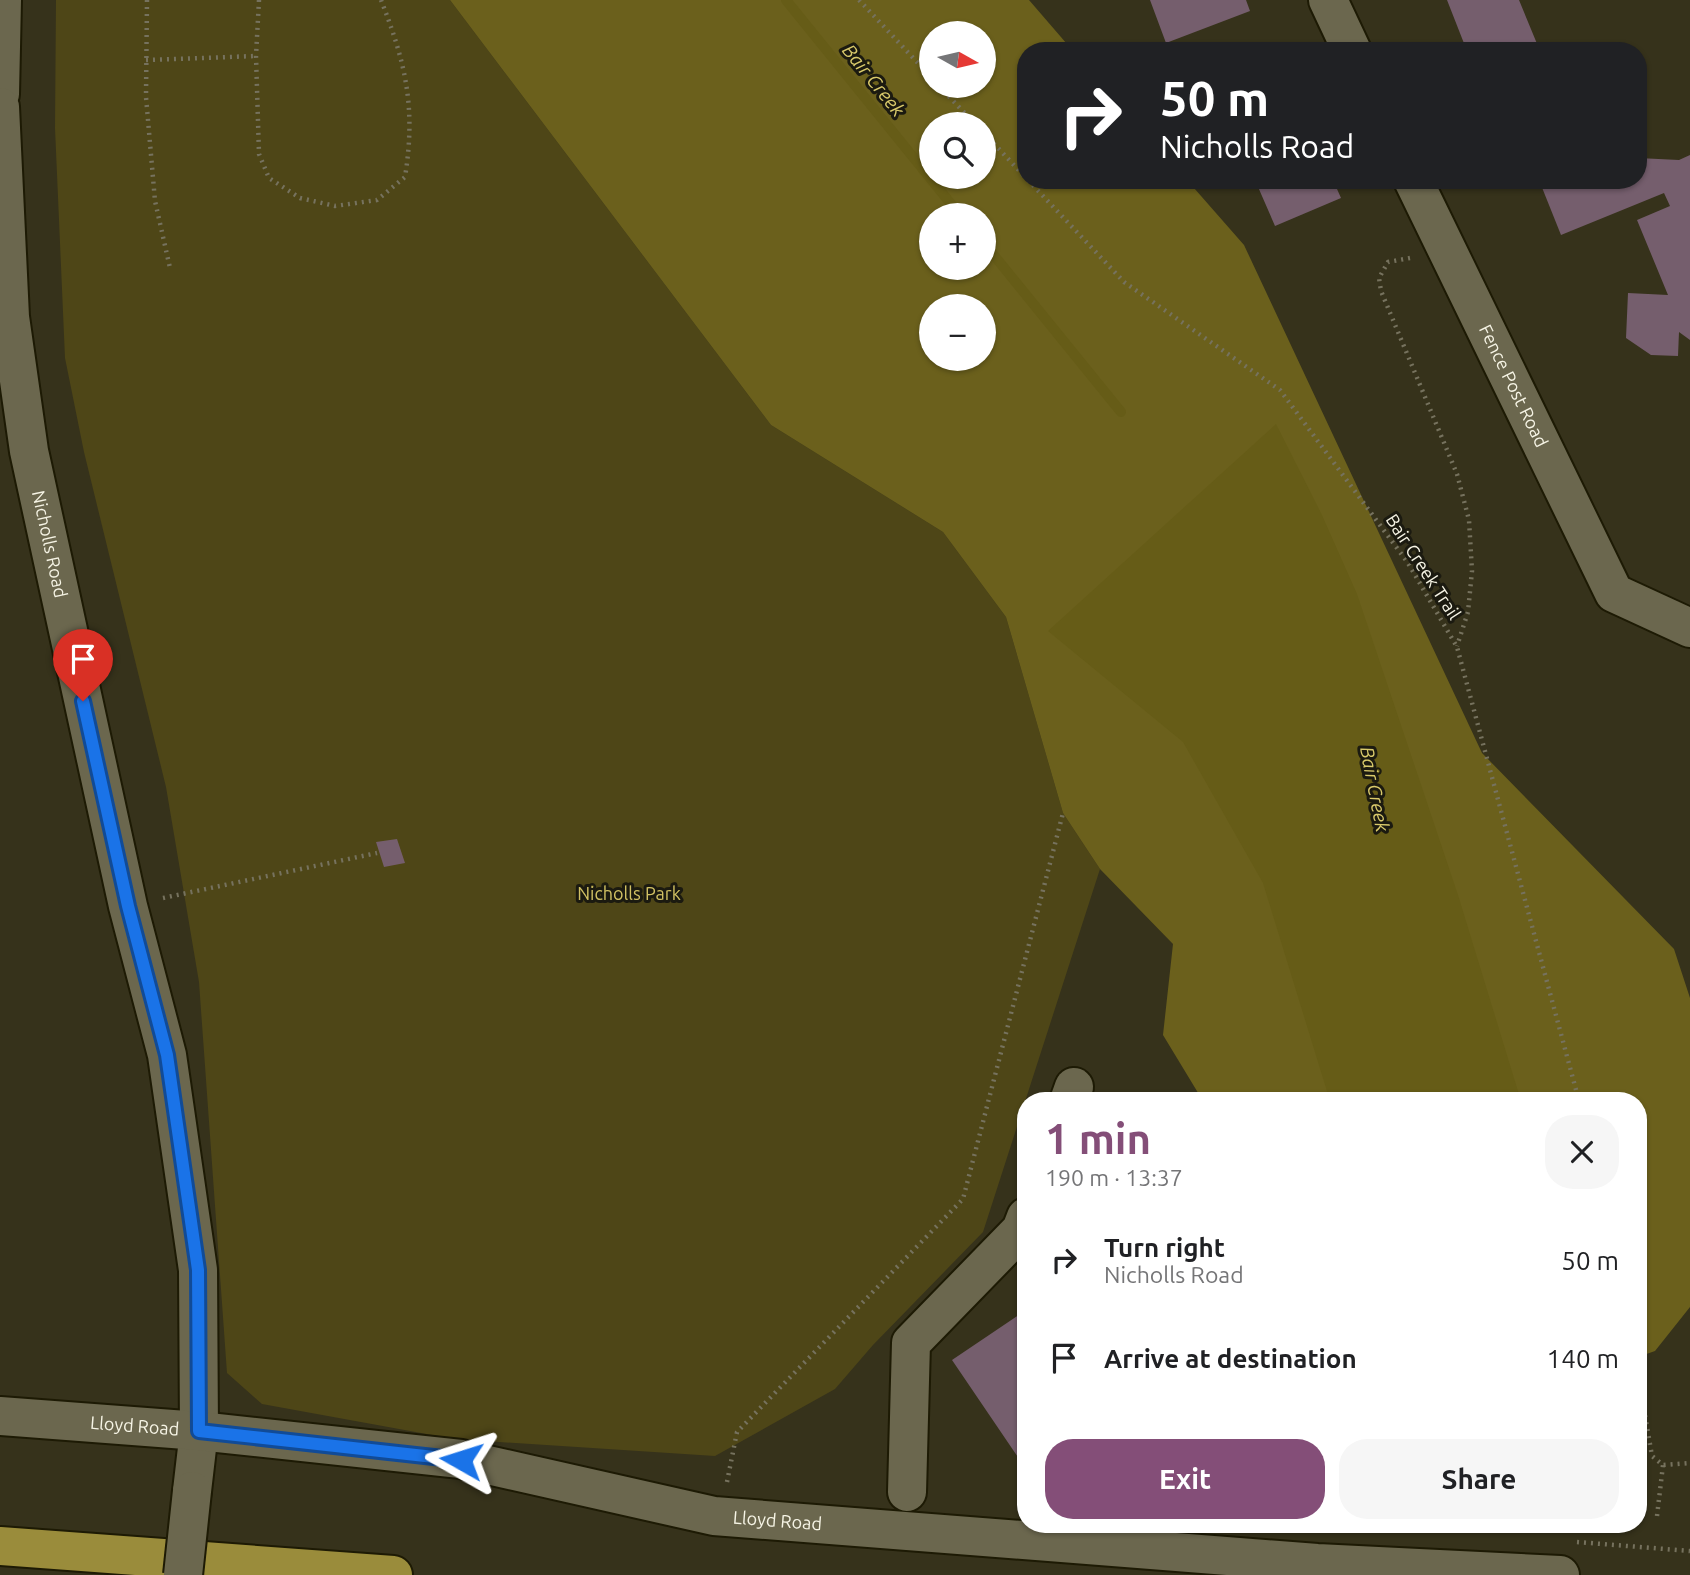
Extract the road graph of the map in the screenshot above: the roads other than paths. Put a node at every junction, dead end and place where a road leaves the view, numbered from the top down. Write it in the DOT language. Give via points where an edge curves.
graph roads {
  1 [pos="2,0"];
  2 [pos="1328,0"];
  3 [pos="1348,42"];
  4 [pos="0,94"];
  5 [pos="0,107"];
  6 [pos="1417,189"];
  7 [pos="1690,628"];
  8 [pos="1017,1234"];
  9 [pos="0,1416"];
  10 [pos="199,1431"];
  11 [pos="906,1492"];
  12 [pos="0,1546"];
  13 [pos="183,1575"];
  14 [pos="393,1575"];
  15 [pos="1560,1575"];
  1 -- 4 [label="street"];
  2 -- 3 [label="street"];
  5 -- 10 [label="street, Nicholls Road" via="10,317 18,386 43,523 128,906 167,1055 198,1270"];
  6 -- 7 [label="street, Fence Post Road" via="1614,593"];
  8 -- 11 [label="street" via="911,1343"];
  9 -- 10 [label="street, Lloyd Road"];
  10 -- 13 [label="street, Nicholls Road, bridge"];
  10 -- 15 [label="street, Lloyd Road" via="461,1460 714,1516 1317,1563"];
  12 -- 14 [label="highway"];
}
